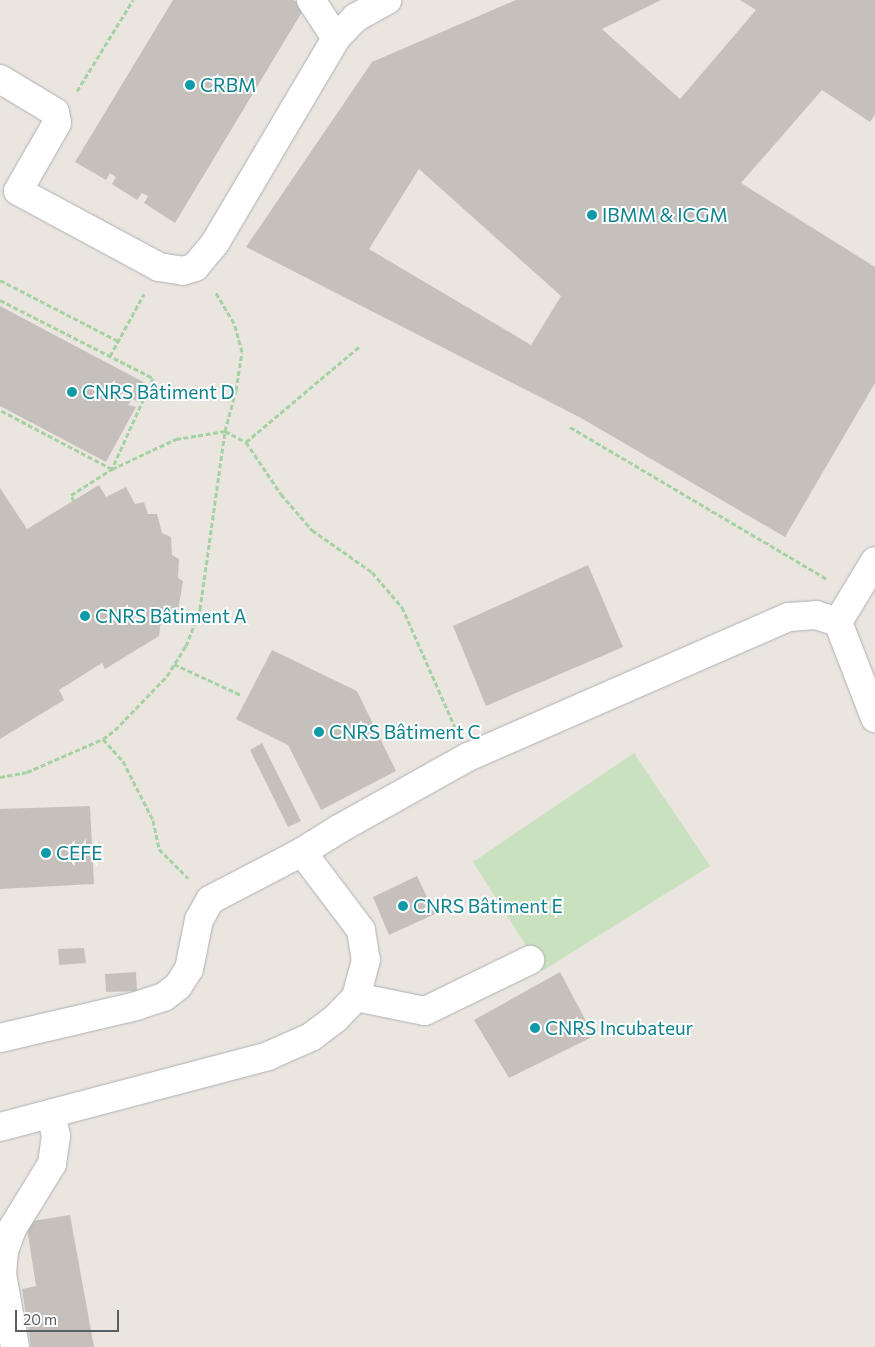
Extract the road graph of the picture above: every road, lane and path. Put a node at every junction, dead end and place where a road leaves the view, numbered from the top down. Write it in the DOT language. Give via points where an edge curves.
graph roads {
  1 [pos="133,0"];
  2 [pos="311,0"];
  3 [pos="386,0"];
  4 [pos="336,38"];
  5 [pos="0,79"];
  6 [pos="55,112"];
  7 [pos="9,187"];
  8 [pos="159,267"];
  9 [pos="195,267"];
  10 [pos="0,280"];
  11 [pos="0,300"];
  12 [pos="118,341"];
  13 [pos="359,347"];
  14 [pos="110,356"];
  15 [pos="0,410"];
  16 [pos="570,427"];
  17 [pos="225,431"];
  18 [pos="246,442"];
  19 [pos="112,469"];
  20 [pos="74,501"];
  21 [pos="875,561"];
  22 [pos="852,599"];
  23 [pos="838,622"];
  24 [pos="174,664"];
  25 [pos="240,696"];
  26 [pos="875,718"];
  27 [pos="103,739"];
  28 [pos="468,757"];
  29 [pos="0,777"];
  30 [pos="302,852"];
  31 [pos="210,900"];
  32 [pos="530,960"];
  33 [pos="356,997"];
  34 [pos="0,1038"];
  35 [pos="52,1114"];
  36 [pos="0,1127"];
  37 [pos="15,1347"];
  1 -- 6 [label="path" via="75,96"];
  2 -- 4 [label="lane"];
  3 -- 4 [label="lane" via="355,18"];
  4 -- 9 [label="lane" via="215,243"];
  5 -- 6 [label="lane"];
  6 -- 7 [label="lane" via="57,123"];
  7 -- 8 [label="lane"];
  8 -- 9 [label="lane" via="183,271"];
  8 -- 12 [label="path"];
  9 -- 17 [label="path" via="219,296 230,316 242,352"];
  10 -- 12 [label="path"];
  11 -- 14 [label="path"];
  12 -- 14 [label="path"];
  13 -- 18 [label="path"];
  14 -- 19 [label="path" via="153,378"];
  15 -- 19 [label="path"];
  16 -- 22 [label="path" via="822,576"];
  17 -- 18 [label="path"];
  17 -- 19 [label="path" via="176,439"];
  17 -- 24 [label="path" via="200,609 186,646"];
  18 -- 28 [label="path" via="281,494 312,530 372,572 402,606"];
  19 -- 20 [label="path" via="71,495"];
  21 -- 22 [label="lane"];
  22 -- 23 [label="lane"];
  23 -- 26 [label="lane"];
  23 -- 28 [label="lane" via="816,615 789,617"];
  24 -- 25 [label="path"];
  24 -- 27 [label="path" via="143,701"];
  27 -- 29 [label="path" via="27,772"];
  27 -- 31 [label="path" via="123,761 153,820 158,849"];
  28 -- 30 [label="lane"];
  30 -- 31 [label="lane"];
  30 -- 33 [label="lane" via="361,930 366,960"];
  31 -- 34 [label="lane" via="199,920 190,969 178,986 164,997"];
  32 -- 33 [label="lane" via="425,1011"];
  33 -- 35 [label="lane" via="311,1037 268,1056"];
  35 -- 36 [label="lane"];
  35 -- 37 [label="lane" via="56,1136 52,1164 12,1229 4,1251 2,1274"];
}
